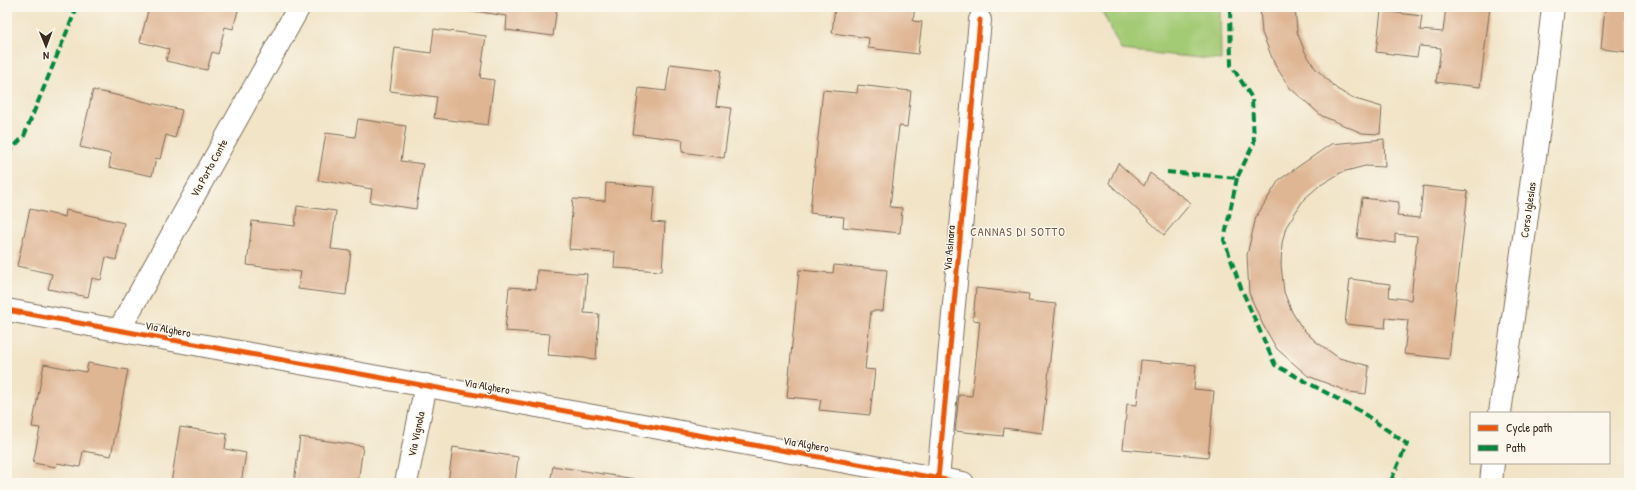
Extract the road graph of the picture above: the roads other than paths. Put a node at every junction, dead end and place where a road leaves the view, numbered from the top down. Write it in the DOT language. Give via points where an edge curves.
graph roads {
  1 [pos="299,7"];
  2 [pos="1553,7"];
  3 [pos="980,20"];
  4 [pos="7,310"];
  5 [pos="120,330"];
  6 [pos="426,385"];
  7 [pos="1500,412"];
  8 [pos="1494,464"];
  9 [pos="938,479"];
  10 [pos="406,483"];
  11 [pos="963,483"];
  12 [pos="1491,483"];
  1 -- 5 [label="street, Via Porto Conte"];
  2 -- 7 [label="street, Corso Iglesias"];
  3 -- 9 [label="street, Via Asinara"];
  4 -- 5 [label="street, Via Alghero"];
  5 -- 6 [label="street, Via Alghero"];
  6 -- 9 [label="street, Via Alghero"];
  6 -- 10 [label="street, Via Vignola"];
  8 -- 12 [label="street"];
  9 -- 11 [label="street, Via Alghero"];
}
